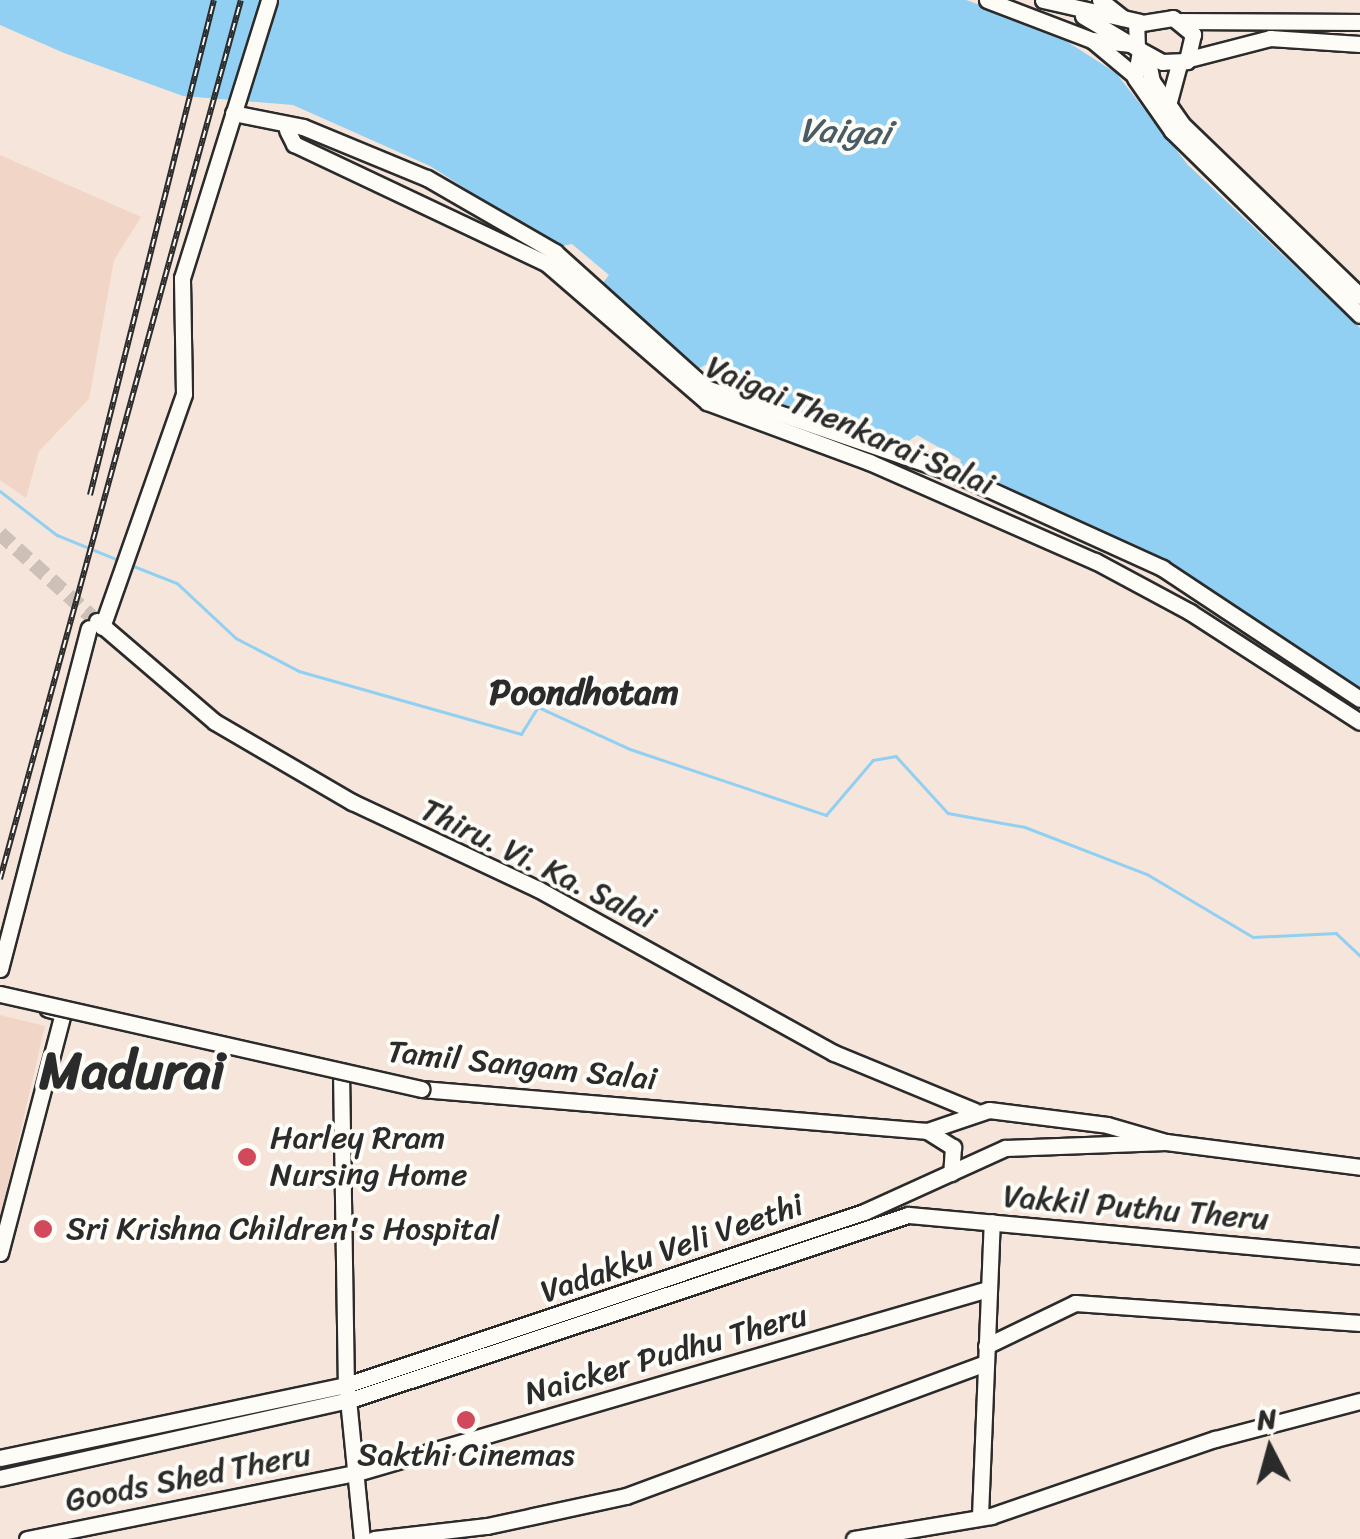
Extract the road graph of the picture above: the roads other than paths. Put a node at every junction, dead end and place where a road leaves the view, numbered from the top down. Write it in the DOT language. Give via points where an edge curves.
graph roads {
  1 [pos="268,0"];
  2 [pos="988,0"];
  3 [pos="1043,0"];
  4 [pos="1100,0"];
  5 [pos="1075,11"];
  6 [pos="1123,18"];
  7 [pos="1182,20"];
  8 [pos="1140,22"];
  9 [pos="1360,22"];
  10 [pos="1092,40"];
  11 [pos="1360,44"];
  12 [pos="1139,50"];
  13 [pos="1184,61"];
  14 [pos="1134,75"];
  15 [pos="1168,105"];
  16 [pos="234,110"];
  17 [pos="287,130"];
  18 [pos="1360,296"];
  19 [pos="1360,315"];
  20 [pos="96,625"];
  21 [pos="1360,699"];
  22 [pos="1360,722"];
  23 [pos="0,968"];
  24 [pos="0,991"];
  25 [pos="341,1071"];
  26 [pos="975,1110"];
  27 [pos="926,1131"];
  28 [pos="1166,1142"];
  29 [pos="1360,1166"];
  30 [pos="951,1173"];
  31 [pos="908,1192"];
  32 [pos="908,1215"];
  33 [pos="992,1222"];
  34 [pos="0,1254"];
  35 [pos="1360,1256"];
  36 [pos="988,1290"];
  37 [pos="1360,1322"];
  38 [pos="986,1354"];
  39 [pos="348,1392"];
  40 [pos="1360,1401"];
  41 [pos="0,1458"];
  42 [pos="360,1472"];
  43 [pos="0,1478"];
  44 [pos="980,1516"];
  45 [pos="28,1539"];
  46 [pos="362,1539"];
  47 [pos="374,1539"];
  48 [pos="854,1539"];
  1 -- 16 [label="main road"];
  2 -- 10 [label="main road"];
  3 -- 5 [label="main road"];
  4 -- 6 [label="main road"];
  5 -- 6 [label="main road"];
  5 -- 12 [label="main road"];
  6 -- 8 [label="main road"];
  7 -- 8 [label="main road"];
  7 -- 9 [label="main road"];
  7 -- 13 [label="main road" via="1194,39"];
  8 -- 12 [label="main road" via="1132,34"];
  10 -- 12 [label="main road"];
  10 -- 14 [label="main road"];
  11 -- 13 [label="main road" via="1270,38"];
  12 -- 13 [label="main road"];
  12 -- 14 [label="main road"];
  12 -- 15 [label="main road"];
  13 -- 15 [label="main road"];
  14 -- 19 [label="main road" via="1228,192"];
  15 -- 18 [label="main road" via="1238,186"];
  16 -- 17 [label="main road, Vaigai Thenkarai Salai"];
  16 -- 20 [label="main road" via="182,278 184,394"];
  17 -- 21 [label="main road, Vaigai Thenkarai Salai" via="303,127 427,178 555,252 706,388 954,473 1162,568"];
  17 -- 22 [label="main road, Vaigai Thenkarai Salai" via="294,144 546,262 707,402 869,462 1095,561 1190,612"];
  20 -- 23 [label="main road"];
  20 -- 26 [label="main road, Thiru. Vi. Ka. Salai" via="215,722 352,802 538,889 834,1052"];
  24 -- 25 [label="main road, Tamil Sangam Salai, bridge"];
  24 -- 34 [label="main road" via="63,1013"];
  25 -- 27 [label="main road, Tamil Sangam Salai, bridge" via="421,1089"];
  25 -- 39 [label="main road"];
  26 -- 27 [label="main road"];
  26 -- 28 [label="main road" via="1107,1124"];
  27 -- 30 [label="main road" via="953,1147"];
  28 -- 29 [label="main road, Vadakku Veli Veethi"];
  28 -- 30 [label="main road, Vadakku Veli Veethi" via="1032,1144"];
  30 -- 31 [label="main road, Vadakku Veli Veethi"];
  31 -- 32 [label="main road"];
  31 -- 39 [label="main road, Vadakku Veli Veethi"];
  32 -- 33 [label="main road, Vakkil Puthu Theru"];
  32 -- 39 [label="main road, Vadakku Veli Veethi"];
  33 -- 35 [label="main road, Vakkil Puthu Theru"];
  33 -- 36 [label="main road"];
  36 -- 38 [label="main road"];
  36 -- 42 [label="main road, Naicker Pudhu Theru"];
  37 -- 38 [label="main road" via="1056,1307"];
  38 -- 44 [label="main road"];
  38 -- 47 [label="main road" via="626,1496 487,1526"];
  39 -- 41 [label="main road, Vadakku Veli Veethi"];
  39 -- 42 [label="main road"];
  39 -- 43 [label="main road, Vadakku Veli Veethi"];
  40 -- 44 [label="main road" via="1215,1438 1086,1488"];
  42 -- 45 [label="main road, Goods Shed Theru"];
  42 -- 46 [label="main road"];
  44 -- 48 [label="main road"];
}
